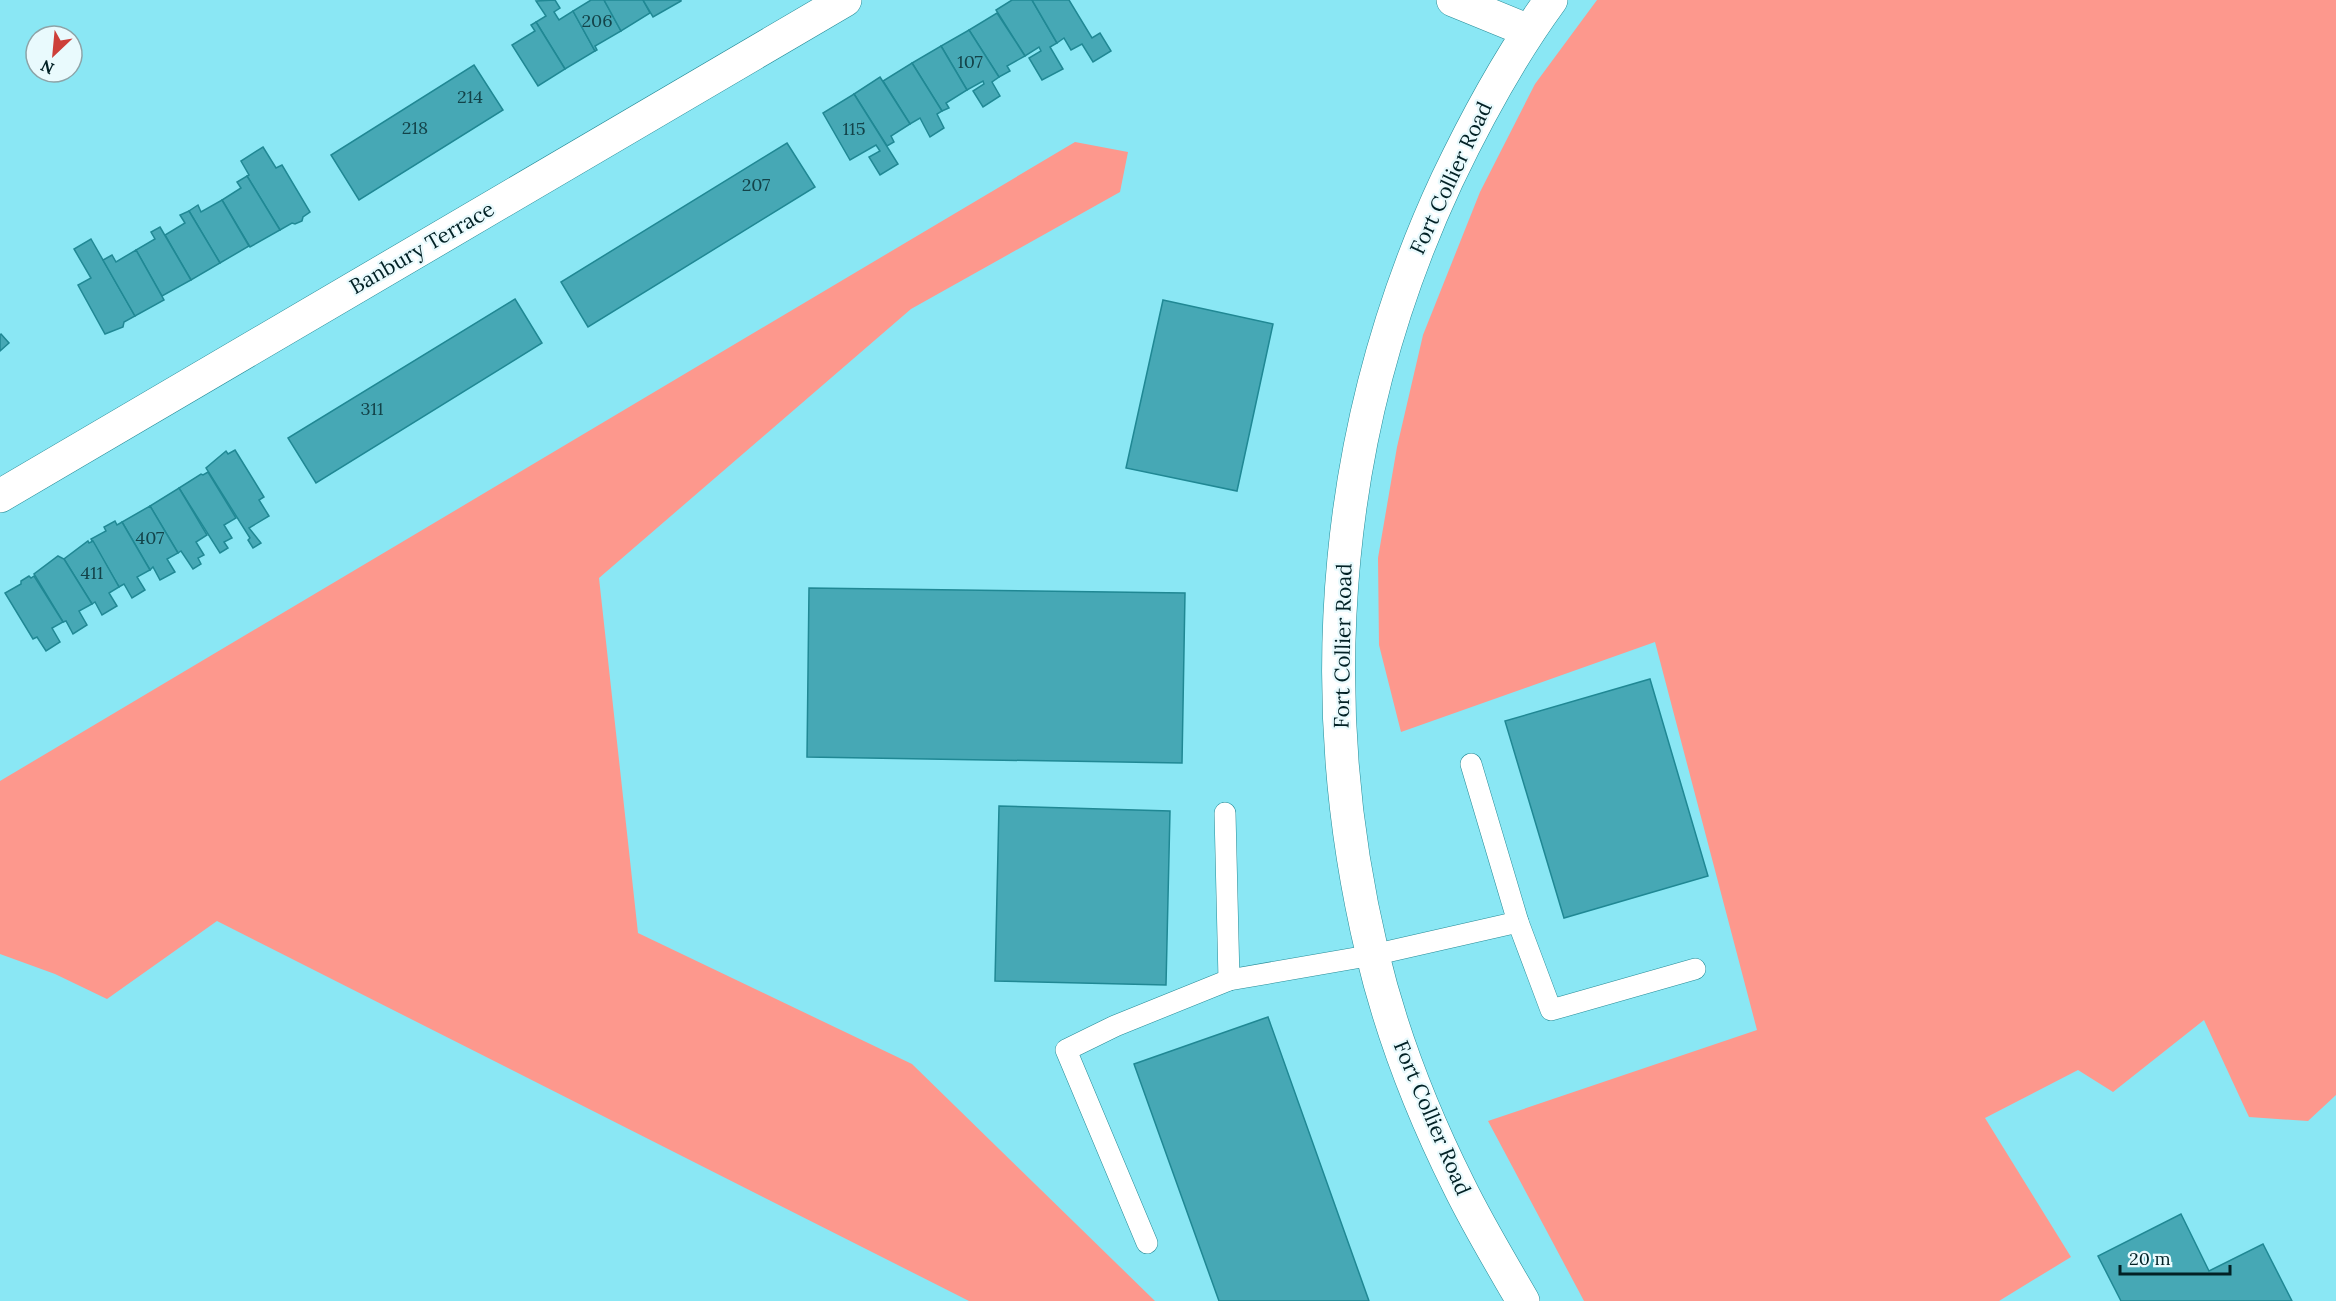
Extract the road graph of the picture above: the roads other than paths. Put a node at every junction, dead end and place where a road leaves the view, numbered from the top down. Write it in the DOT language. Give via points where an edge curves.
graph roads {
  1 [pos="845,0"];
  2 [pos="1454,0"];
  3 [pos="1551,0"];
  4 [pos="1529,31"];
  5 [pos="0,496"];
  6 [pos="1471,764"];
  7 [pos="1225,813"];
  8 [pos="1518,922"];
  9 [pos="1373,955"];
  10 [pos="1695,969"];
  11 [pos="1229,980"];
  12 [pos="1147,1243"];
  13 [pos="1523,1301"];
  1 -- 5 [label="street, Banbury Terrace"];
  2 -- 4 [label="street"];
  3 -- 4 [label="street, Fort Collier Road"];
  4 -- 9 [label="street, Fort Collier Road" via="1485,103 1417,249 1374,381 1353,477 1341,586 1339,699 1352,850"];
  6 -- 8 [label="lane"];
  7 -- 11 [label="lane"];
  8 -- 9 [label="lane"];
  8 -- 10 [label="lane" via="1551,1010"];
  9 -- 11 [label="lane"];
  9 -- 13 [label="street, Fort Collier Road" via="1396,1034 1442,1150"];
  11 -- 12 [label="lane" via="1066,1050"];
}
